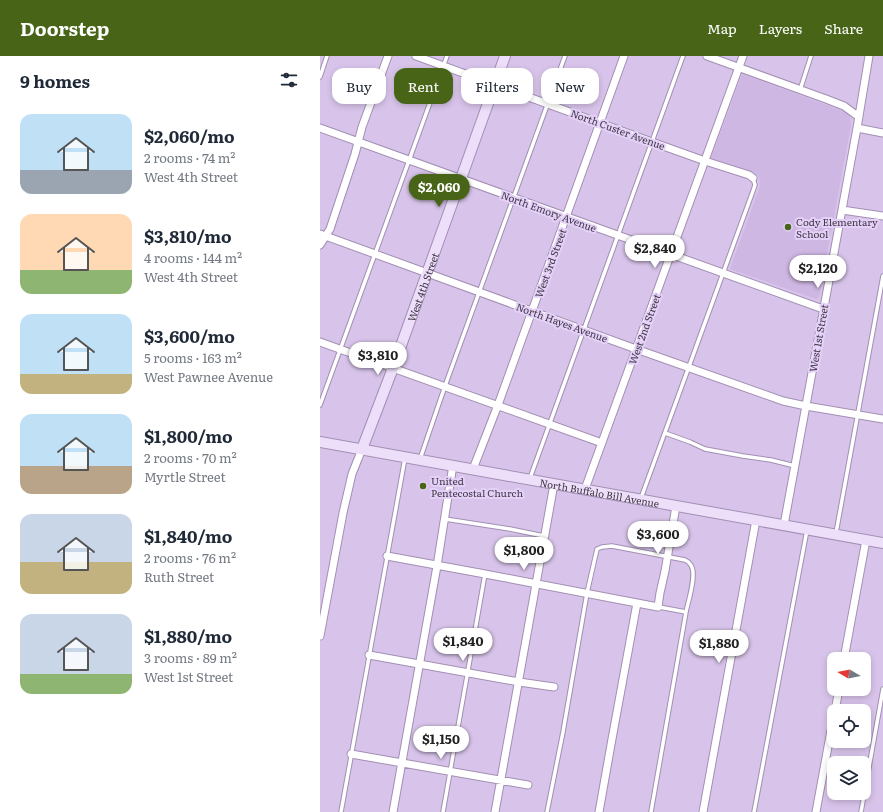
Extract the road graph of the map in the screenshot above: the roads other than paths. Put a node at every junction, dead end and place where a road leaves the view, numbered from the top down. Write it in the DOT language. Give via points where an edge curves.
graph roads {
  1 [pos="328,56"];
  2 [pos="388,56"];
  3 [pos="416,56"];
  4 [pos="447,56"];
  5 [pos="505,56"];
  6 [pos="565,56"];
  7 [pos="624,56"];
  8 [pos="683,56"];
  9 [pos="707,56"];
  10 [pos="743,56"];
  11 [pos="811,56"];
  12 [pos="869,56"];
  13 [pos="444,66"];
  14 [pos="501,68"];
  15 [pos="560,68"];
  16 [pos="738,68"];
  17 [pos="461,72"];
  18 [pos="320,77"];
  19 [pos="800,90"];
  20 [pos="488,104"];
  21 [pos="547,104"];
  22 [pos="550,104"];
  23 [pos="859,116"];
  24 [pos="600,123"];
  25 [pos="320,128"];
  26 [pos="857,128"];
  27 [pos="883,133"];
  28 [pos="358,142"];
  29 [pos="652,142"];
  30 [pos="409,160"];
  31 [pos="705,161"];
  32 [pos="753,178"];
  33 [pos="461,179"];
  34 [pos="513,198"];
  35 [pos="842,210"];
  36 [pos="883,216"];
  37 [pos="566,217"];
  38 [pos="323,235"];
  39 [pos="618,236"];
  40 [pos="320,245"];
  41 [pos="375,254"];
  42 [pos="670,255"];
  43 [pos="427,273"];
  44 [pos="723,274"];
  45 [pos="883,276"];
  46 [pos="479,292"];
  47 [pos="823,310"];
  48 [pos="532,311"];
  49 [pos="584,330"];
  50 [pos="320,342"];
  51 [pos="340,349"];
  52 [pos="636,349"];
  53 [pos="688,367"];
  54 [pos="393,368"];
  55 [pos="445,386"];
  56 [pos="320,405"];
  57 [pos="498,405"];
  58 [pos="806,406"];
  59 [pos="858,415"];
  60 [pos="883,419"];
  61 [pos="550,424"];
  62 [pos="665,433"];
  63 [pos="320,442"];
  64 [pos="602,444"];
  65 [pos="362,449"];
  66 [pos="405,457"];
  67 [pos="420,460"];
  68 [pos="453,465"];
  69 [pos="796,466"];
  70 [pos="473,469"];
  71 [pos="529,479"];
  72 [pos="554,484"];
  73 [pos="585,489"];
  74 [pos="640,499"];
  75 [pos="676,506"];
  76 [pos="444,519"];
  77 [pos="756,520"];
  78 [pos="784,525"];
  79 [pos="807,529"];
  80 [pos="836,534"];
  81 [pos="546,536"];
  82 [pos="866,540"];
  83 [pos="883,543"];
  84 [pos="387,556"];
  85 [pos="668,556"];
  86 [pos="437,566"];
  87 [pos="485,574"];
  88 [pos="537,584"];
  89 [pos="587,593"];
  90 [pos="637,603"];
  91 [pos="658,607"];
  92 [pos="686,612"];
  93 [pos="320,636"];
  94 [pos="845,652"];
  95 [pos="369,655"];
  96 [pos="419,664"];
  97 [pos="468,673"];
  98 [pos="519,682"];
  99 [pos="554,687"];
  100 [pos="883,689"];
  101 [pos="828,748"];
  102 [pos="351,754"];
  103 [pos="401,763"];
  104 [pos="451,771"];
  105 [pos="501,781"];
  106 [pos="528,785"];
  107 [pos="341,812"];
  108 [pos="393,812"];
  109 [pos="444,812"];
  110 [pos="496,812"];
  111 [pos="547,812"];
  112 [pos="599,812"];
  113 [pos="651,812"];
  114 [pos="703,812"];
  115 [pos="754,812"];
  116 [pos="816,812"];
  117 [pos="861,812"];
  1 -- 18 [label="lane"];
  2 -- 28 [label="street"];
  3 -- 13 [label="street, North Custer Avenue"];
  4 -- 13 [label="lane"];
  5 -- 14 [label="main road, West 4th Street"];
  6 -- 15 [label="lane"];
  7 -- 24 [label="street, West 3rd Street"];
  8 -- 29 [label="lane"];
  9 -- 16 [label="street"];
  10 -- 16 [label="street, West 2nd Street"];
  11 -- 19 [label="lane"];
  12 -- 23 [label="street, West 1st Street"];
  13 -- 17 [label="street, North Custer Avenue"];
  13 -- 30 [label="lane"];
  16 -- 19 [label="street"];
  16 -- 31 [label="street, West 2nd Street"];
  19 -- 23 [label="street" via="844,106"];
  20 -- 33 [label="main road, West 4th Street"];
  21 -- 34 [label="lane"];
  22 -- 24 [label="street, North Custer Avenue"];
  23 -- 26 [label="street, West 1st Street"];
  24 -- 29 [label="street, North Custer Avenue"];
  24 -- 37 [label="street, West 3rd Street"];
  25 -- 28 [label="street, North Emory Avenue"];
  26 -- 27 [label="street"];
  26 -- 35 [label="street, West 1st Street"];
  28 -- 30 [label="street, North Emory Avenue"];
  28 -- 38 [label="street" via="330,229"];
  29 -- 31 [label="street, North Custer Avenue"];
  29 -- 39 [label="lane"];
  30 -- 33 [label="street, North Emory Avenue"];
  30 -- 41 [label="lane"];
  31 -- 32 [label="street, North Custer Avenue" via="749,174"];
  31 -- 42 [label="street, West 2nd Street"];
  32 -- 44 [label="lane" via="755,185"];
  33 -- 34 [label="street, North Emory Avenue"];
  33 -- 43 [label="main road, West 4th Street"];
  34 -- 37 [label="street, North Emory Avenue"];
  34 -- 46 [label="lane"];
  35 -- 36 [label="street"];
  35 -- 47 [label="street, West 1st Street"];
  37 -- 39 [label="street, North Emory Avenue"];
  37 -- 48 [label="street, West 3rd Street"];
  38 -- 40 [label="street"];
  38 -- 41 [label="street, North Hayes Avenue"];
  39 -- 42 [label="street, North Emory Avenue"];
  39 -- 49 [label="lane"];
  41 -- 43 [label="street, North Hayes Avenue"];
  41 -- 51 [label="lane"];
  42 -- 44 [label="street, North Emory Avenue"];
  42 -- 52 [label="street, West 2nd Street"];
  43 -- 46 [label="street, North Hayes Avenue"];
  43 -- 54 [label="main road, West 4th Street"];
  44 -- 47 [label="street, North Emory Avenue"];
  44 -- 53 [label="lane"];
  45 -- 59 [label="lane"];
  46 -- 48 [label="street, North Hayes Avenue"];
  46 -- 55 [label="lane"];
  47 -- 58 [label="street, West 1st Street"];
  48 -- 49 [label="street, North Hayes Avenue"];
  48 -- 57 [label="street, West 3rd Street"];
  49 -- 52 [label="street, North Hayes Avenue"];
  49 -- 61 [label="lane"];
  50 -- 51 [label="street"];
  51 -- 54 [label="street"];
  51 -- 56 [label="lane"];
  52 -- 53 [label="street, North Hayes Avenue"];
  52 -- 64 [label="street, West 2nd Street"];
  53 -- 58 [label="street, North Hayes Avenue" via="783,401"];
  53 -- 62 [label="lane"];
  54 -- 55 [label="street"];
  54 -- 65 [label="main road, West 4th Street"];
  55 -- 57 [label="street"];
  55 -- 67 [label="lane"];
  57 -- 61 [label="street"];
  57 -- 70 [label="street, West 3rd Street"];
  58 -- 59 [label="street, North Hayes Avenue"];
  58 -- 69 [label="street, West 1st Street"];
  59 -- 60 [label="street, North Hayes Avenue"];
  59 -- 80 [label="lane"];
  61 -- 64 [label="street"];
  61 -- 71 [label="lane"];
  62 -- 69 [label="lane" via="705,449"];
  62 -- 74 [label="lane"];
  63 -- 65 [label="main road, North Buffalo Bill Avenue"];
  64 -- 73 [label="street, West 2nd Street"];
  65 -- 66 [label="main road, North Buffalo Bill Avenue"];
  65 -- 93 [label="street, West 4th Street" via="352,474 344,506"];
  66 -- 67 [label="main road, North Buffalo Bill Avenue"];
  66 -- 84 [label="lane"];
  67 -- 68 [label="main road, North Buffalo Bill Avenue"];
  68 -- 70 [label="main road, North Buffalo Bill Avenue"];
  68 -- 76 [label="street"];
  69 -- 78 [label="street, West 1st Street"];
  70 -- 71 [label="main road, North Buffalo Bill Avenue"];
  71 -- 72 [label="main road, North Buffalo Bill Avenue"];
  72 -- 73 [label="main road, North Buffalo Bill Avenue"];
  72 -- 81 [label="street"];
  73 -- 74 [label="main road, North Buffalo Bill Avenue"];
  74 -- 75 [label="main road, North Buffalo Bill Avenue"];
  75 -- 77 [label="main road, North Buffalo Bill Avenue"];
  75 -- 85 [label="street"];
  76 -- 81 [label="lane"];
  76 -- 86 [label="street"];
  77 -- 78 [label="main road, North Buffalo Bill Avenue"];
  77 -- 114 [label="street"];
  78 -- 79 [label="main road, North Buffalo Bill Avenue"];
  79 -- 80 [label="main road, North Buffalo Bill Avenue"];
  79 -- 115 [label="lane"];
  80 -- 82 [label="main road, North Buffalo Bill Avenue"];
  81 -- 88 [label="street"];
  82 -- 83 [label="main road, North Buffalo Bill Avenue"];
  82 -- 94 [label="street"];
  84 -- 86 [label="street"];
  84 -- 95 [label="lane"];
  85 -- 89 [label="lane" via="612,546 597,549"];
  85 -- 91 [label="street"];
  85 -- 92 [label="lane" via="685,560 693,569"];
  86 -- 87 [label="street"];
  86 -- 96 [label="street"];
  87 -- 88 [label="street"];
  87 -- 97 [label="lane"];
  88 -- 89 [label="street"];
  88 -- 98 [label="street"];
  89 -- 90 [label="street"];
  89 -- 111 [label="lane"];
  90 -- 91 [label="street"];
  90 -- 112 [label="street"];
  91 -- 92 [label="lane"];
  92 -- 113 [label="lane"];
  95 -- 96 [label="street"];
  95 -- 102 [label="lane"];
  96 -- 97 [label="street"];
  96 -- 103 [label="street"];
  97 -- 98 [label="street"];
  97 -- 104 [label="lane"];
  98 -- 99 [label="street"];
  98 -- 105 [label="street"];
  100 -- 117 [label="lane"];
  101 -- 116 [label="street"];
  102 -- 103 [label="street"];
  102 -- 107 [label="lane"];
  103 -- 104 [label="street"];
  103 -- 108 [label="street"];
  104 -- 105 [label="street"];
  104 -- 109 [label="lane"];
  105 -- 106 [label="street"];
  105 -- 110 [label="street"];
}
